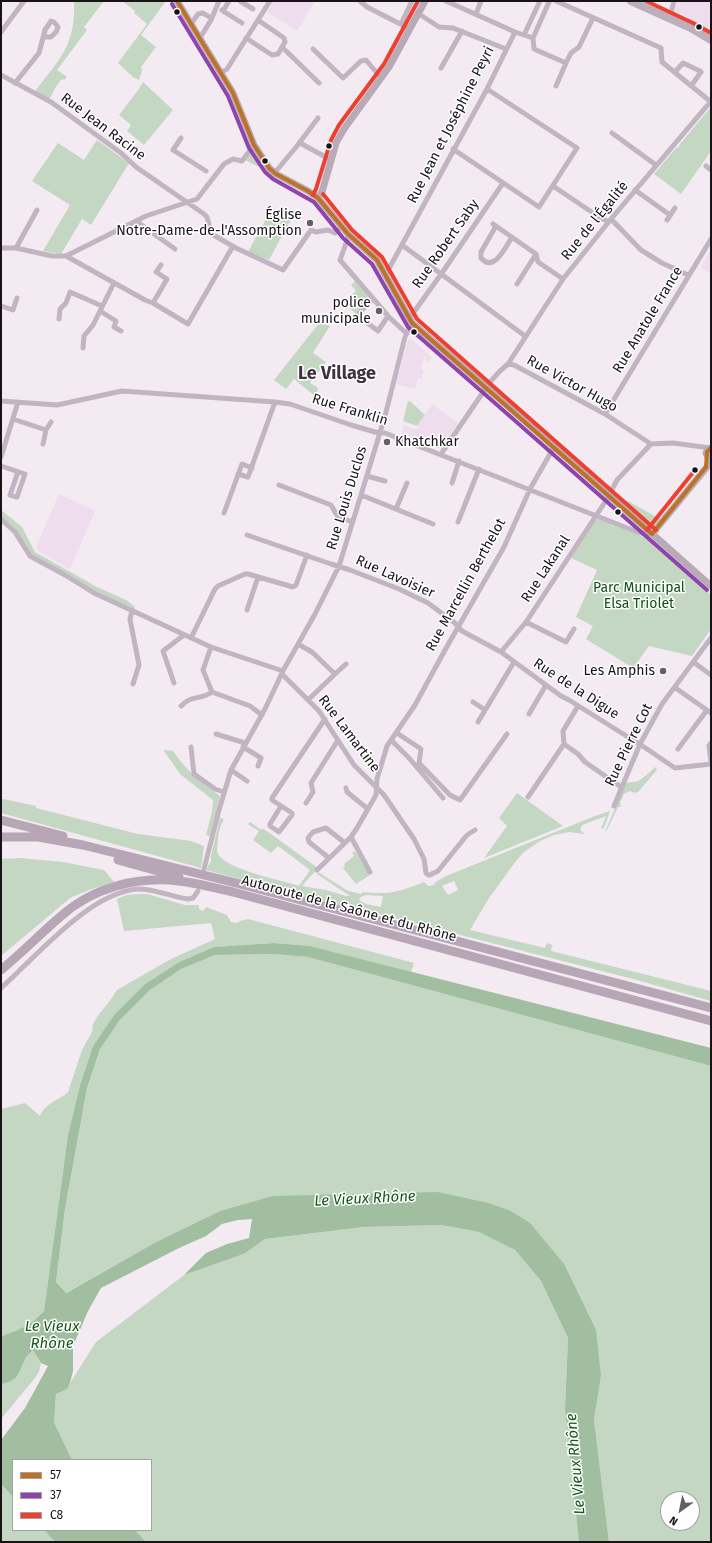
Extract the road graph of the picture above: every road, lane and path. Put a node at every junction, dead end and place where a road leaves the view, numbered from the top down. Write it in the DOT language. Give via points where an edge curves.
graph roads {
  1 [pos="24,1"];
  2 [pos="176,1"];
  3 [pos="219,1"];
  4 [pos="230,1"];
  5 [pos="240,1"];
  6 [pos="270,1"];
  7 [pos="412,1"];
  8 [pos="425,1"];
  9 [pos="446,1"];
  10 [pos="482,1"];
  11 [pos="540,1"];
  12 [pos="548,1"];
  13 [pos="556,1"];
  14 [pos="632,1"];
  15 [pos="674,1"];
  16 [pos="362,2"];
  17 [pos="217,9"];
  18 [pos="253,9"];
  19 [pos="223,11"];
  20 [pos="419,14"];
  21 [pos="476,14"];
  22 [pos="211,18"];
  23 [pos="592,18"];
  24 [pos="670,18"];
  25 [pos="258,20"];
  26 [pos="242,22"];
  27 [pos="191,24"];
  28 [pos="401,24"];
  29 [pos="410,29"];
  30 [pos="462,31"];
  31 [pos="1,32"];
  32 [pos="515,32"];
  33 [pos="524,35"];
  34 [pos="45,37"];
  35 [pos="200,38"];
  36 [pos="246,38"];
  37 [pos="533,38"];
  38 [pos="711,40"];
  39 [pos="282,46"];
  40 [pos="313,48"];
  41 [pos="506,49"];
  42 [pos="566,64"];
  43 [pos="441,68"];
  44 [pos="675,72"];
  45 [pos="221,73"];
  46 [pos="1,75"];
  47 [pos="381,78"];
  48 [pos="15,83"];
  49 [pos="319,83"];
  50 [pos="556,86"];
  51 [pos="691,86"];
  52 [pos="487,89"];
  53 [pos="711,101"];
  54 [pos="318,118"];
  55 [pos="612,133"];
  56 [pos="181,138"];
  57 [pos="300,143"];
  58 [pos="254,145"];
  59 [pos="453,149"];
  60 [pos="331,160"];
  61 [pos="656,165"];
  62 [pos="706,166"];
  63 [pos="277,170"];
  64 [pos="711,170"];
  65 [pos="210,174"];
  66 [pos="503,183"];
  67 [pos="553,186"];
  68 [pos="635,190"];
  69 [pos="318,198"];
  70 [pos="188,203"];
  71 [pos="675,208"];
  72 [pos="37,210"];
  73 [pos="670,215"];
  74 [pos="610,220"];
  75 [pos="667,220"];
  76 [pos="136,221"];
  77 [pos="341,227"];
  78 [pos="349,235"];
  79 [pos="512,238"];
  80 [pos="711,239"];
  81 [pos="402,245"];
  82 [pos="233,246"];
  83 [pos="1,248"];
  84 [pos="16,248"];
  85 [pos="175,249"];
  86 [pos="536,254"];
  87 [pos="66,256"];
  88 [pos="161,265"];
  89 [pos="386,274"];
  90 [pos="441,274"];
  91 [pos="688,275"];
  92 [pos="563,280"];
  93 [pos="114,283"];
  94 [pos="517,284"];
  95 [pos="17,298"];
  96 [pos="373,299"];
  97 [pos="153,303"];
  98 [pos="1,306"];
  99 [pos="101,309"];
  100 [pos="388,316"];
  101 [pos="59,319"];
  102 [pos="410,321"];
  103 [pos="121,331"];
  104 [pos="406,333"];
  105 [pos="525,336"];
  106 [pos="82,348"];
  107 [pos="508,364"];
  108 [pos="486,388"];
  109 [pos="1,401"];
  110 [pos="18,402"];
  111 [pos="275,402"];
  112 [pos="605,414"];
  113 [pos="13,419"];
  114 [pos="51,422"];
  115 [pos="46,430"];
  116 [pos="380,432"];
  117 [pos="43,444"];
  118 [pos="651,444"];
  119 [pos="554,448"];
  120 [pos="441,454"];
  121 [pos="709,456"];
  122 [pos="1,457"];
  123 [pos="459,461"];
  124 [pos="1,466"];
  125 [pos="252,468"];
  126 [pos="479,469"];
  127 [pos="18,472"];
  128 [pos="238,474"];
  129 [pos="367,476"];
  130 [pos="385,481"];
  131 [pos="407,482"];
  132 [pos="452,483"];
  133 [pos="280,485"];
  134 [pos="530,489"];
  135 [pos="361,495"];
  136 [pos="609,496"];
  137 [pos="396,509"];
  138 [pos="224,513"];
  139 [pos="596,515"];
  140 [pos="1,519"];
  141 [pos="353,522"];
  142 [pos="458,522"];
  143 [pos="433,524"];
  144 [pos="652,534"];
  145 [pos="247,535"];
  146 [pos="306,556"];
  147 [pos="339,566"];
  148 [pos="258,577"];
  149 [pos="711,586"];
  150 [pos="132,610"];
  151 [pos="246,610"];
  152 [pos="526,622"];
  153 [pos="458,627"];
  154 [pos="574,628"];
  155 [pos="184,635"];
  156 [pos="191,638"];
  157 [pos="711,638"];
  158 [pos="298,644"];
  159 [pos="212,647"];
  160 [pos="501,652"];
  161 [pos="514,662"];
  162 [pos="346,664"];
  163 [pos="696,664"];
  164 [pos="282,672"];
  165 [pos="335,674"];
  166 [pos="711,675"];
  167 [pos="174,683"];
  168 [pos="133,684"];
  169 [pos="546,685"];
  170 [pos="677,689"];
  171 [pos="212,692"];
  172 [pos="308,700"];
  173 [pos="473,702"];
  174 [pos="181,706"];
  175 [pos="578,706"];
  176 [pos="485,710"];
  177 [pos="709,711"];
  178 [pos="529,714"];
  179 [pos="262,715"];
  180 [pos="325,719"];
  181 [pos="478,722"];
  182 [pos="396,733"];
  183 [pos="216,734"];
  184 [pos="507,734"];
  185 [pos="338,740"];
  186 [pos="391,740"];
  187 [pos="711,743"];
  188 [pos="564,744"];
  189 [pos="640,744"];
  190 [pos="244,745"];
  191 [pos="191,747"];
  192 [pos="678,750"];
  193 [pos="711,763"];
  194 [pos="258,766"];
  195 [pos="231,770"];
  196 [pos="247,781"];
  197 [pos="621,787"];
  198 [pos="346,788"];
  199 [pos="377,788"];
  200 [pos="224,792"];
  201 [pos="528,797"];
  202 [pos="443,798"];
  203 [pos="306,803"];
  204 [pos="281,806"];
  205 [pos="614,806"];
  206 [pos="368,809"];
  207 [pos="1,820"];
  208 [pos="475,830"];
  209 [pos="1,837"];
  210 [pos="351,837"];
  211 [pos="1,843"];
  212 [pos="345,843"];
  213 [pos="82,845"];
  214 [pos="329,858"];
  215 [pos="204,869"];
  216 [pos="317,870"];
  217 [pos="370,872"];
  218 [pos="198,891"];
  219 [pos="233,892"];
  220 [pos="9,959"];
  221 [pos="1,970"];
  222 [pos="1,988"];
  223 [pos="711,1008"];
  224 [pos="711,1021"];
  1 -- 31 [label="street"];
  2 -- 27 [label="street"];
  3 -- 17 [label="street"];
  4 -- 19 [label="street"];
  5 -- 18 [label="street"];
  6 -- 25 [label="street"];
  7 -- 28 [label="street"];
  8 -- 20 [label="street"];
  9 -- 21 [label="street"];
  10 -- 21 [label="street"];
  11 -- 33 [label="street"];
  12 -- 37 [label="street"];
  13 -- 23 [label="street"];
  14 -- 24 [label="main road"];
  15 -- 24 [label="street"];
  16 -- 28 [label="street"];
  17 -- 19 [label="street"];
  17 -- 22 [label="street"];
  19 -- 26 [label="street"];
  20 -- 29 [label="street"];
  20 -- 30 [label="street, Rue Jean et Joséphine Peyri" via="439,27"];
  21 -- 32 [label="street"];
  22 -- 27 [label="street" via="203,13 198,14"];
  22 -- 35 [label="street"];
  23 -- 42 [label="street" via="579,47 571,53"];
  23 -- 44 [label="street" via="661,48 662,62"];
  24 -- 38 [label="main road"];
  25 -- 36 [label="street"];
  25 -- 39 [label="street" via="285,40"];
  27 -- 35 [label="street"];
  28 -- 29 [label="street"];
  29 -- 47 [label="street"];
  30 -- 41 [label="street, Rue Jean et Joséphine Peyri"];
  30 -- 43 [label="street"];
  32 -- 33 [label="street"];
  32 -- 41 [label="street"];
  33 -- 37 [label="street"];
  34 -- 48 [label="street" via="39,53"];
  35 -- 45 [label="street"];
  36 -- 39 [label="street" via="272,55 278,54"];
  36 -- 45 [label="street" via="227,69"];
  37 -- 42 [label="street" via="534,49"];
  39 -- 49 [label="street"];
  40 -- 47 [label="street" via="343,78 361,61 366,60"];
  41 -- 52 [label="street, Rue Jean et Joséphine Peyri"];
  42 -- 50 [label="street"];
  44 -- 51 [label="street"];
  44 -- 51 [label="street" via="683,63 700,71 701,75"];
  45 -- 58 [label="street" via="233,94"];
  46 -- 48 [label="street, Rue Jean Racine"];
  47 -- 60 [label="street" via="344,129"];
  48 -- 70 [label="street, Rue Jean Racine" via="51,102"];
  51 -- 53 [label="street"];
  52 -- 59 [label="street, Rue Jean et Joséphine Peyri"];
  52 -- 67 [label="street" via="577,148"];
  53 -- 61 [label="street, Rue de l'Égalité"];
  54 -- 57 [label="street"];
  55 -- 61 [label="street"];
  56 -- 65 [label="street" via="173,150"];
  57 -- 60 [label="street"];
  57 -- 63 [label="street"];
  58 -- 65 [label="street" via="242,161 228,161"];
  58 -- 69 [label="street" via="276,174"];
  59 -- 66 [label="street"];
  59 -- 81 [label="street, Rue Jean et Joséphine Peyri"];
  60 -- 69 [label="street"];
  61 -- 68 [label="street, Rue de l'Égalité"];
  62 -- 64 [label="street"];
  65 -- 70 [label="street" via="197,199"];
  66 -- 67 [label="street" via="539,207"];
  66 -- 90 [label="street, Rue Robert Saby"];
  67 -- 74 [label="street" via="599,217"];
  68 -- 73 [label="street"];
  68 -- 74 [label="street, Rue de l'Égalité"];
  69 -- 77 [label="street"];
  70 -- 76 [label="street"];
  70 -- 82 [label="street, Rue Jean Racine" via="207,217 211,232 215,236"];
  71 -- 73 [label="street"];
  72 -- 84 [label="street"];
  73 -- 75 [label="street"];
  74 -- 91 [label="street" via="641,250"];
  74 -- 92 [label="street, Rue de l'Égalité"];
  76 -- 85 [label="street"];
  76 -- 87 [label="street"];
  77 -- 78 [label="street"];
  77 -- 82 [label="street, Rue Jean Racine" via="333,233 328,230 311,230 283,270"];
  78 -- 89 [label="street" via="377,260"];
  78 -- 96 [label="street" via="340,260"];
  79 -- 79 [label="street" via="494,225 481,252 481,258 485,263 495,262"];
  79 -- 86 [label="street"];
  80 -- 91 [label="street, Rue Anatole France"];
  81 -- 89 [label="street, Rue Jean et Joséphine Peyri"];
  81 -- 90 [label="street"];
  82 -- 97 [label="street" via="188,324"];
  83 -- 84 [label="street"];
  84 -- 87 [label="street" via="52,256"];
  86 -- 92 [label="street" via="538,262"];
  86 -- 94 [label="street"];
  87 -- 93 [label="street"];
  88 -- 97 [label="street" via="156,272 167,279"];
  89 -- 102 [label="street"];
  90 -- 102 [label="street, Rue Robert Saby"];
  90 -- 105 [label="street"];
  91 -- 112 [label="street, Rue Anatole France"];
  92 -- 105 [label="street, Rue de l'Égalité"];
  93 -- 97 [label="street"];
  93 -- 99 [label="street"];
  95 -- 98 [label="street" via="13,310"];
  96 -- 100 [label="street"];
  96 -- 100 [label="street" via="357,315 378,332"];
  99 -- 101 [label="street" via="70,292 66,303 60,309"];
  99 -- 103 [label="street" via="116,321 114,327"];
  99 -- 106 [label="street" via="84,336"];
  100 -- 104 [label="street"];
  102 -- 104 [label="street, Rue Louis Duclos"];
  102 -- 108 [label="street"];
  104 -- 116 [label="street, Rue Louis Duclos"];
  105 -- 107 [label="street, Rue de l'Égalité"];
  107 -- 108 [label="street, Rue Victor Hugo"];
  107 -- 112 [label="street, Rue Victor Hugo"];
  108 -- 119 [label="street"];
  108 -- 120 [label="street, Rue Victor Hugo"];
  109 -- 110 [label="street, Rue Franklin"];
  110 -- 111 [label="street, Rue Franklin" via="57,405 122,391"];
  110 -- 113 [label="street"];
  111 -- 116 [label="street, Rue Franklin" via="290,404"];
  111 -- 125 [label="street"];
  112 -- 118 [label="street, Rue Victor Hugo"];
  113 -- 115 [label="street"];
  113 -- 122 [label="street"];
  114 -- 115 [label="street"];
  115 -- 117 [label="street"];
  116 -- 120 [label="street, Rue Franklin"];
  116 -- 129 [label="street, Rue Louis Duclos"];
  118 -- 121 [label="street" via="673,443 692,447"];
  118 -- 136 [label="street, Rue Lakanal" via="617,480"];
  119 -- 134 [label="street, Rue Marcellin Berthelot"];
  119 -- 136 [label="street"];
  120 -- 123 [label="street, Rue Franklin"];
  121 -- 144 [label="street"];
  123 -- 126 [label="street, Rue Franklin"];
  123 -- 132 [label="street"];
  124 -- 127 [label="street"];
  125 -- 128 [label="street" via="248,477"];
  125 -- 128 [label="street" via="242,464"];
  126 -- 134 [label="street, Rue Franklin"];
  126 -- 142 [label="street"];
  127 -- 127 [label="street" via="25,474 17,497 10,495"];
  128 -- 138 [label="street"];
  129 -- 130 [label="street"];
  129 -- 135 [label="street, Rue Louis Duclos"];
  131 -- 137 [label="street"];
  133 -- 141 [label="street" via="331,504 338,517"];
  134 -- 139 [label="street, Rue Franklin"];
  134 -- 153 [label="street, Rue Marcellin Berthelot" via="504,547"];
  135 -- 137 [label="street"];
  135 -- 141 [label="street, Rue Louis Duclos"];
  136 -- 139 [label="street, Rue Lakanal"];
  136 -- 144 [label="street"];
  137 -- 143 [label="street"];
  139 -- 144 [label="street, Rue Franklin" via="640,533"];
  139 -- 152 [label="street, Rue Lakanal"];
  140 -- 150 [label="street, Rue Lamartine" via="18,536 32,558 94,593"];
  141 -- 147 [label="street, Rue Louis Duclos"];
  144 -- 149 [label="street"];
  145 -- 146 [label="street, Rue Lavoisier"];
  146 -- 147 [label="street, Rue Lavoisier"];
  146 -- 148 [label="street" via="294,587"];
  147 -- 153 [label="street, Rue Lavoisier" via="428,603"];
  147 -- 158 [label="street, Rue Louis Duclos"];
  148 -- 151 [label="street"];
  148 -- 156 [label="street" via="245,574 218,586"];
  150 -- 155 [label="street, Rue Lamartine"];
  150 -- 168 [label="street" via="130,618 139,665"];
  152 -- 154 [label="street" via="566,642"];
  152 -- 160 [label="street, Rue Lakanal"];
  153 -- 160 [label="street, Rue Lavoisier"];
  153 -- 182 [label="street, Rue Marcellin Berthelot" via="416,705"];
  155 -- 156 [label="street, Rue Lamartine"];
  155 -- 167 [label="street" via="163,651"];
  156 -- 159 [label="street, Rue Lamartine"];
  157 -- 189 [label="street, Rue Pierre Cot" via="662,704"];
  158 -- 164 [label="street, Rue Louis Duclos"];
  158 -- 165 [label="street" via="312,652"];
  159 -- 164 [label="street, Rue Lamartine"];
  159 -- 171 [label="street" via="203,670"];
  160 -- 161 [label="street, Rue de la Digue"];
  161 -- 169 [label="street, Rue de la Digue"];
  161 -- 176 [label="street"];
  162 -- 165 [label="street"];
  163 -- 166 [label="street"];
  164 -- 172 [label="street, Rue Lamartine"];
  164 -- 179 [label="street, Rue Louis Duclos"];
  165 -- 172 [label="street"];
  169 -- 175 [label="street, Rue de la Digue"];
  169 -- 178 [label="street"];
  170 -- 177 [label="street"];
  171 -- 174 [label="street" via="204,697 188,699"];
  171 -- 179 [label="street" via="250,706"];
  172 -- 180 [label="street, Rue Lamartine"];
  173 -- 176 [label="street"];
  175 -- 188 [label="street" via="563,731"];
  175 -- 189 [label="street, Rue de la Digue"];
  176 -- 181 [label="street"];
  177 -- 192 [label="street"];
  179 -- 190 [label="street, Rue Louis Duclos"];
  180 -- 185 [label="street, Rue Lamartine"];
  180 -- 204 [label="street" via="272,798"];
  182 -- 184 [label="street" via="421,749 419,763 450,795 460,800"];
  182 -- 186 [label="street, Rue Marcellin Berthelot"];
  183 -- 190 [label="street"];
  185 -- 199 [label="street, Rue Lamartine" via="354,765"];
  185 -- 203 [label="street" via="311,783 313,792"];
  186 -- 199 [label="street, Rue Marcellin Berthelot"];
  186 -- 202 [label="street"];
  187 -- 193 [label="street"];
  188 -- 197 [label="street"];
  188 -- 201 [label="street"];
  189 -- 193 [label="street, Rue de la Digue" via="675,768"];
  189 -- 197 [label="street, Rue Pierre Cot"];
  190 -- 194 [label="street" via="262,758"];
  190 -- 195 [label="street, Rue Louis Duclos"];
  191 -- 200 [label="street" via="194,774 215,789"];
  195 -- 196 [label="street"];
  195 -- 200 [label="street, Rue Louis Duclos"];
  197 -- 205 [label="street, Rue Pierre Cot"];
  198 -- 206 [label="street" via="347,792"];
  199 -- 206 [label="street, Rue Marcellin Berthelot" via="376,796"];
  199 -- 208 [label="street, Rue Lamartine" via="414,839 424,859 426,873 430,875 438,871 467,835"];
  200 -- 215 [label="street, Rue Louis Duclos"];
  204 -- 204 [label="street" via="292,814 279,832 270,824"];
  206 -- 210 [label="street, Rue Marcellin Berthelot"];
  207 -- 213 [label="highway" via="73,839"];
  209 -- 213 [label="highway, Autoroute de la Saône et du Rhône" via="38,838"];
  210 -- 212 [label="street, Rue Marcellin Berthelot"];
  210 -- 217 [label="street"];
  211 -- 219 [label="highway" via="65,848"];
  212 -- 214 [label="street, Rue Marcellin Berthelot"];
  212 -- 214 [label="street" via="326,828 313,832 308,838 309,842"];
  213 -- 223 [label="highway, Autoroute de la Saône et du Rhône"];
  214 -- 216 [label="street, Rue Marcellin Berthelot"];
  218 -- 222 [label="street" via="188,900 145,889 119,893 69,924"];
  219 -- 220 [label="highway, Autoroute de la Saône et du Rhône" via="180,881 143,880 113,886 84,899"];
  219 -- 224 [label="highway, Autoroute de la Saône et du Rhône"];
  220 -- 221 [label="highway"];
}
